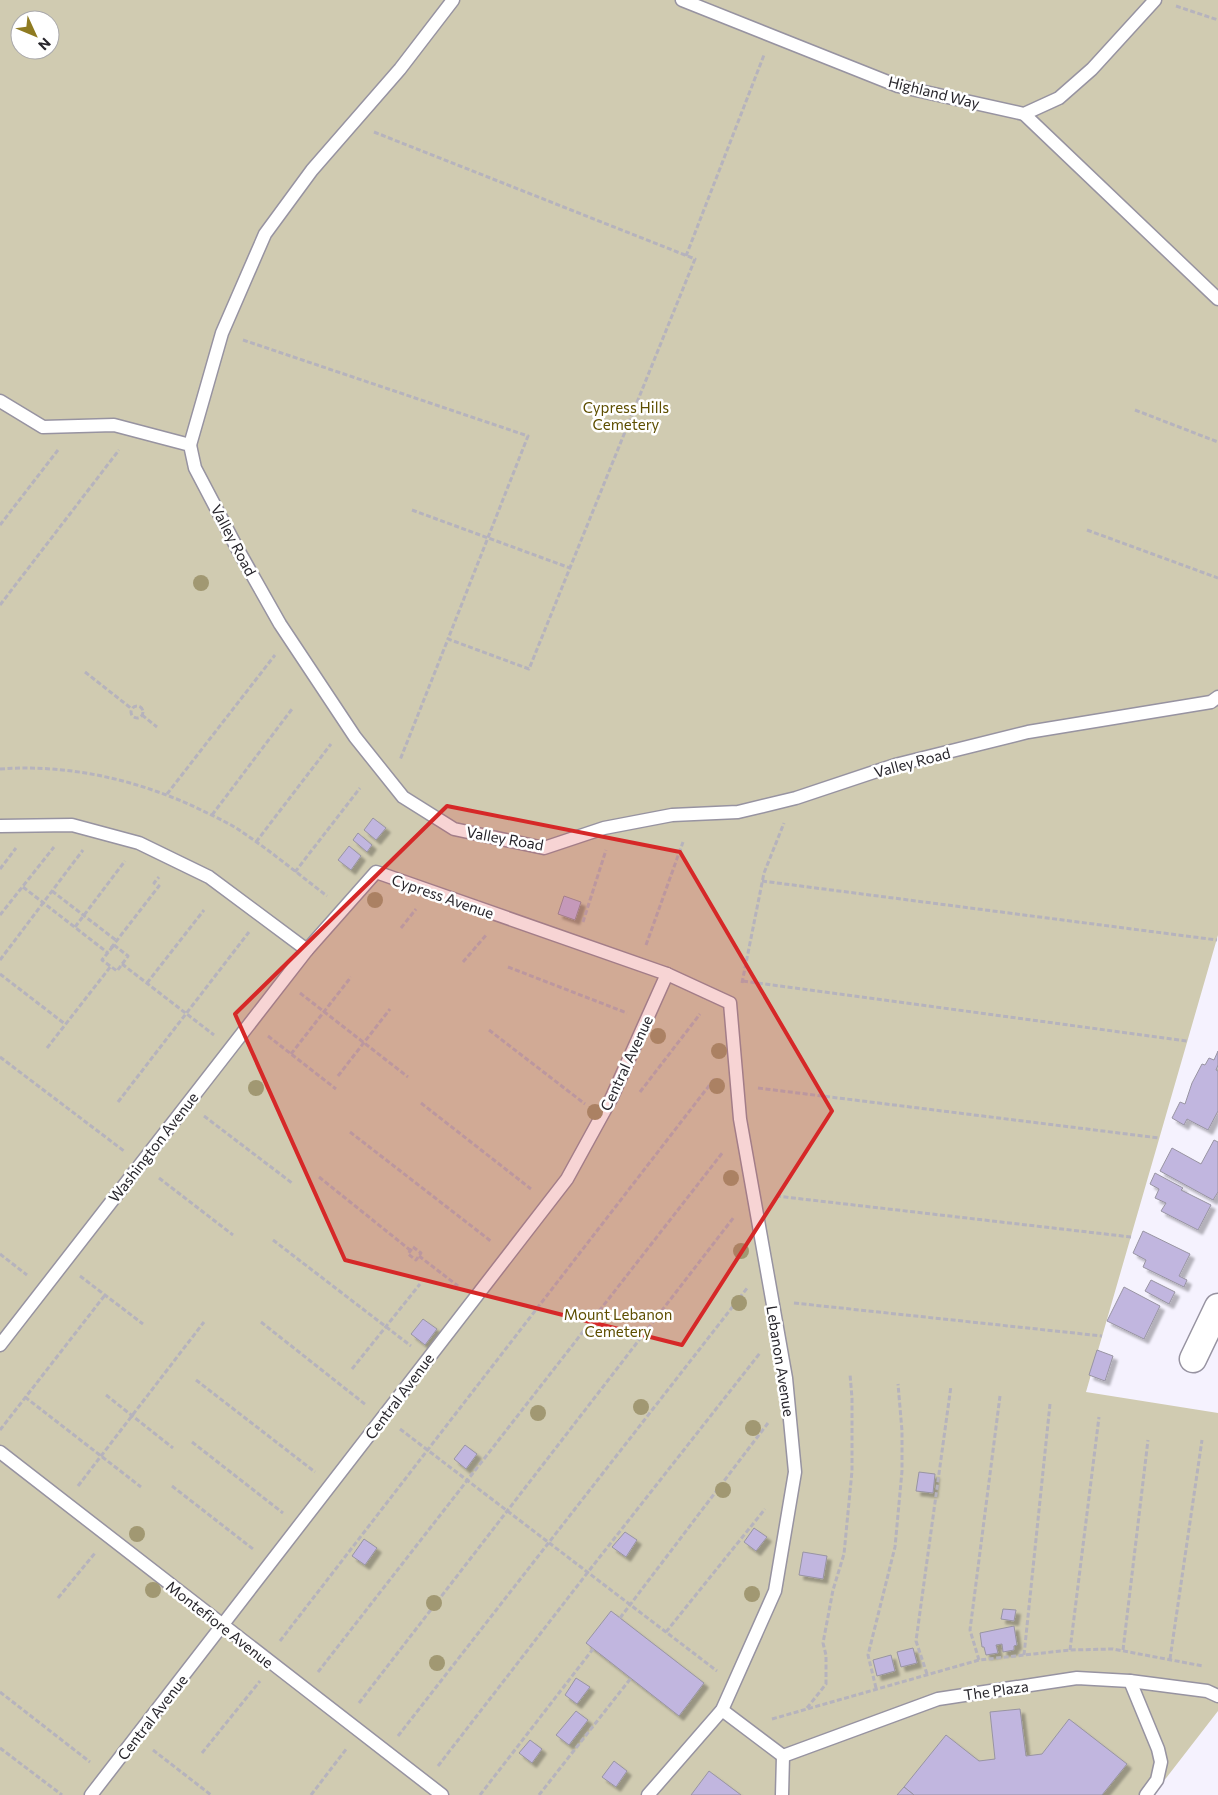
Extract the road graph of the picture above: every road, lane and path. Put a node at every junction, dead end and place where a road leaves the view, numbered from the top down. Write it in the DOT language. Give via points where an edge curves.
graph roads {
  1 [pos="453,0"];
  2 [pos="682,0"];
  3 [pos="1155,0"];
  4 [pos="1175,6"];
  5 [pos="1218,20"];
  6 [pos="771,35"];
  7 [pos="1024,114"];
  8 [pos="352,124"];
  9 [pos="686,256"];
  10 [pos="1218,299"];
  11 [pos="222,333"];
  12 [pos="0,400"];
  13 [pos="1135,410"];
  14 [pos="1218,442"];
  15 [pos="190,445"];
  16 [pos="120,447"];
  17 [pos="58,450"];
  18 [pos="412,510"];
  19 [pos="0,526"];
  20 [pos="1087,530"];
  21 [pos="488,538"];
  22 [pos="570,568"];
  23 [pos="1218,578"];
  24 [pos="0,605"];
  25 [pos="448,639"];
  26 [pos="280,648"];
  27 [pos="85,672"];
  28 [pos="1215,700"];
  29 [pos="292,709"];
  30 [pos="132,710"];
  31 [pos="142,715"];
  32 [pos="157,727"];
  33 [pos="331,744"];
  34 [pos="0,769"];
  35 [pos="392,783"];
  36 [pos="360,788"];
  37 [pos="167,794"];
  38 [pos="212,815"];
  39 [pos="786,816"];
  40 [pos="72,825"];
  41 [pos="0,826"];
  42 [pos="98,832"];
  43 [pos="139,842"];
  44 [pos="256,842"];
  45 [pos="683,842"];
  46 [pos="606,850"];
  47 [pos="174,859"];
  48 [pos="294,872"];
  49 [pos="762,881"];
  50 [pos="22,887"];
  51 [pos="52,891"];
  52 [pos="43,902"];
  53 [pos="344,908"];
  54 [pos="204,910"];
  55 [pos="0,915"];
  56 [pos="84,916"];
  57 [pos="262,916"];
  58 [pos="502,916"];
  59 [pos="75,927"];
  60 [pos="1216,940"];
  61 [pos="117,941"];
  62 [pos="577,942"];
  63 [pos="114,945"];
  64 [pos="307,950"];
  65 [pos="108,953"];
  66 [pos="0,960"];
  67 [pos="463,962"];
  68 [pos="122,964"];
  69 [pos="639,964"];
  70 [pos="111,966"];
  71 [pos="508,968"];
  72 [pos="0,974"];
  73 [pos="667,974"];
  74 [pos="351,976"];
  75 [pos="283,980"];
  76 [pos="743,981"];
  77 [pos="147,983"];
  78 [pos="714,996"];
  79 [pos="730,1003"];
  80 [pos="390,1009"];
  81 [pos="324,1012"];
  82 [pos="187,1014"];
  83 [pos="646,1020"];
  84 [pos="250,1023"];
  85 [pos="66,1024"];
  86 [pos="489,1030"];
  87 [pos="1187,1041"];
  88 [pos="364,1043"];
  89 [pos="47,1048"];
  90 [pos="230,1048"];
  91 [pos="734,1053"];
  92 [pos="290,1054"];
  93 [pos="0,1057"];
  94 [pos="338,1076"];
  95 [pos="408,1077"];
  96 [pos="737,1086"];
  97 [pos="336,1089"];
  98 [pos="638,1096"];
  99 [pos="118,1102"];
  100 [pos="187,1103"];
  101 [pos="421,1103"];
  102 [pos="601,1117"];
  103 [pos="741,1128"];
  104 [pos="350,1132"];
  105 [pos="1159,1138"];
  106 [pos="141,1164"];
  107 [pos="319,1177"];
  108 [pos="292,1183"];
  109 [pos="753,1193"];
  110 [pos="546,1204"];
  111 [pos="233,1235"];
  112 [pos="1131,1237"];
  113 [pos="273,1240"];
  114 [pos="410,1250"];
  115 [pos="0,1254"];
  116 [pos="508,1254"];
  117 [pos="419,1256"];
  118 [pos="64,1264"];
  119 [pos="766,1264"];
  120 [pos="420,1284"];
  121 [pos="44,1288"];
  122 [pos="105,1295"];
  123 [pos="473,1299"];
  124 [pos="772,1301"];
  125 [pos="1218,1307"];
  126 [pos="204,1322"];
  127 [pos="261,1322"];
  128 [pos="143,1324"];
  129 [pos="386,1326"];
  130 [pos="777,1331"];
  131 [pos="1102,1336"];
  132 [pos="0,1345"];
  133 [pos="427,1358"];
  134 [pos="1193,1359"];
  135 [pos="352,1368"];
  136 [pos="850,1374"];
  137 [pos="196,1380"];
  138 [pos="898,1384"];
  139 [pos="951,1386"];
  140 [pos="106,1395"];
  141 [pos="1000,1396"];
  142 [pos="25,1397"];
  143 [pos="788,1397"];
  144 [pos="1050,1404"];
  145 [pos="132,1416"];
  146 [pos="383,1417"];
  147 [pos="1100,1417"];
  148 [pos="0,1430"];
  149 [pos="1148,1440"];
  150 [pos="1202,1440"];
  151 [pos="192,1442"];
  152 [pos="173,1448"];
  153 [pos="428,1450"];
  154 [pos="0,1452"];
  155 [pos="102,1456"];
  156 [pos="795,1472"];
  157 [pos="468,1480"];
  158 [pos="332,1484"];
  159 [pos="172,1486"];
  160 [pos="141,1487"];
  161 [pos="65,1504"];
  162 [pos="507,1511"];
  163 [pos="300,1525"];
  164 [pos="108,1536"];
  165 [pos="548,1542"];
  166 [pos="271,1563"];
  167 [pos="588,1572"];
  168 [pos="58,1598"];
  169 [pos="630,1604"];
  170 [pos="620,1618"];
  171 [pos="223,1626"];
  172 [pos="666,1632"];
  173 [pos="593,1648"];
  174 [pos="1070,1650"];
  175 [pos="1122,1650"];
  176 [pos="1024,1655"];
  177 [pos="979,1660"];
  178 [pos="269,1662"];
  179 [pos="1208,1667"];
  180 [pos="926,1674"];
  181 [pos="631,1678"];
  182 [pos="1130,1681"];
  183 [pos="733,1684"];
  184 [pos="876,1688"];
  185 [pos="305,1690"];
  186 [pos="0,1692"];
  187 [pos="1218,1696"];
  188 [pos="806,1708"];
  189 [pos="722,1710"];
  190 [pos="345,1721"];
  191 [pos="360,1732"];
  192 [pos="136,1737"];
  193 [pos="0,1748"];
  194 [pos="386,1752"];
  195 [pos="202,1753"];
  196 [pos="783,1756"];
  197 [pos="107,1775"];
  198 [pos="425,1783"];
  199 [pos="62,1795"];
  200 [pos="91,1795"];
  201 [pos="211,1795"];
  202 [pos="311,1795"];
  203 [pos="442,1795"];
  204 [pos="480,1795"];
  205 [pos="540,1795"];
  206 [pos="648,1795"];
  207 [pos="782,1795"];
  208 [pos="1146,1795"];
  1 -- 8 [label="lane"];
  2 -- 6 [label="lane, Highland Way"];
  3 -- 7 [label="lane" via="1092,69 1059,98"];
  4 -- 5 [label="path"];
  6 -- 7 [label="lane, Highland Way" via="898,86"];
  6 -- 9 [label="path"];
  7 -- 10 [label="lane"];
  8 -- 9 [label="path"];
  8 -- 11 [label="lane" via="312,170 265,234"];
  9 -- 22 [label="path" via="695,259"];
  11 -- 15 [label="lane"];
  11 -- 21 [label="path" via="528,436"];
  12 -- 15 [label="lane" via="43,427 114,425"];
  13 -- 14 [label="path"];
  15 -- 35 [label="lane, Valley Road" via="195,468 280,624 355,737"];
  16 -- 24 [label="path"];
  17 -- 19 [label="path"];
  18 -- 21 [label="path"];
  20 -- 23 [label="path"];
  21 -- 22 [label="path"];
  21 -- 25 [label="path"];
  22 -- 25 [label="path" via="529,669"];
  25 -- 35 [label="path"];
  26 -- 37 [label="path"];
  27 -- 30 [label="path"];
  28 -- 35 [label="lane, Valley Road" via="1028,732 895,765 796,798 738,812 672,815 604,828 544,848 454,829 403,797"];
  29 -- 38 [label="path"];
  30 -- 31 [label="path" via="133,717"];
  30 -- 31 [label="path" via="134,706 140,707"];
  31 -- 32 [label="path"];
  33 -- 44 [label="path"];
  34 -- 37 [label="path" via="73,771 126,780"];
  36 -- 48 [label="path"];
  37 -- 38 [label="path"];
  38 -- 44 [label="path"];
  39 -- 49 [label="path"];
  40 -- 41 [label="lane"];
  40 -- 42 [label="lane"];
  40 -- 50 [label="path"];
  42 -- 43 [label="lane"];
  42 -- 51 [label="path"];
  43 -- 47 [label="lane"];
  43 -- 56 [label="path"];
  44 -- 48 [label="path"];
  45 -- 69 [label="path"];
  46 -- 62 [label="path"];
  47 -- 57 [label="lane" via="210,876"];
  47 -- 61 [label="path" via="154,883 159,886"];
  48 -- 53 [label="path"];
  49 -- 60 [label="path"];
  49 -- 76 [label="path"];
  50 -- 52 [label="path"];
  50 -- 55 [label="path"];
  51 -- 52 [label="path"];
  51 -- 56 [label="path"];
  52 -- 59 [label="path"];
  52 -- 66 [label="path"];
  53 -- 58 [label="lane, Cypress Avenue" via="376,872"];
  53 -- 64 [label="lane, Cypress Avenue"];
  54 -- 77 [label="path"];
  56 -- 59 [label="path"];
  56 -- 61 [label="path"];
  57 -- 64 [label="lane"];
  57 -- 82 [label="path"];
  58 -- 62 [label="lane, Cypress Avenue"];
  58 -- 67 [label="path"];
  59 -- 65 [label="path"];
  61 -- 63 [label="path"];
  62 -- 69 [label="lane, Cypress Avenue"];
  63 -- 65 [label="path"];
  63 -- 68 [label="path" via="128,956"];
  64 -- 75 [label="lane, Washington Avenue"];
  65 -- 70 [label="path" via="102,960"];
  68 -- 70 [label="path" via="117,971"];
  68 -- 77 [label="path"];
  69 -- 73 [label="lane, Cypress Avenue"];
  70 -- 85 [label="path"];
  71 -- 83 [label="path"];
  72 -- 85 [label="path"];
  73 -- 78 [label="lane, Cypress Avenue"];
  73 -- 83 [label="lane, Central Avenue"];
  74 -- 81 [label="path"];
  75 -- 81 [label="path"];
  75 -- 84 [label="lane, Washington Avenue"];
  76 -- 79 [label="path"];
  76 -- 87 [label="path"];
  77 -- 82 [label="path"];
  78 -- 79 [label="lane, Cypress Avenue"];
  78 -- 98 [label="path"];
  79 -- 91 [label="lane, Lebanon Avenue"];
  80 -- 88 [label="path"];
  81 -- 88 [label="path"];
  81 -- 92 [label="path"];
  82 -- 90 [label="path"];
  82 -- 99 [label="path"];
  83 -- 102 [label="lane, Central Avenue"];
  84 -- 90 [label="lane, Washington Avenue"];
  84 -- 92 [label="path"];
  85 -- 89 [label="path"];
  86 -- 102 [label="path"];
  88 -- 94 [label="path"];
  88 -- 95 [label="path"];
  90 -- 100 [label="lane, Washington Avenue"];
  91 -- 96 [label="lane, Lebanon Avenue"];
  91 -- 153 [label="path"];
  92 -- 97 [label="path"];
  93 -- 106 [label="path"];
  96 -- 103 [label="lane, Lebanon Avenue"];
  96 -- 105 [label="path"];
  100 -- 106 [label="lane, Washington Avenue"];
  100 -- 108 [label="path"];
  101 -- 110 [label="path" via="527,1185"];
  102 -- 110 [label="lane, Central Avenue" via="566,1179"];
  103 -- 109 [label="lane, Lebanon Avenue"];
  103 -- 157 [label="path"];
  104 -- 116 [label="path"];
  106 -- 111 [label="path"];
  106 -- 118 [label="lane, Washington Avenue"];
  107 -- 114 [label="path"];
  109 -- 112 [label="path"];
  109 -- 119 [label="lane, Lebanon Avenue"];
  109 -- 162 [label="path"];
  110 -- 116 [label="lane, Central Avenue"];
  113 -- 129 [label="path"];
  114 -- 117 [label="path" via="413,1247 421,1252"];
  114 -- 117 [label="path" via="408,1254 416,1260"];
  115 -- 121 [label="path"];
  116 -- 123 [label="lane, Central Avenue"];
  117 -- 123 [label="path"];
  118 -- 121 [label="lane, Washington Avenue"];
  118 -- 122 [label="path"];
  119 -- 124 [label="lane, Lebanon Avenue"];
  119 -- 165 [label="path"];
  120 -- 129 [label="path"];
  121 -- 132 [label="lane, Washington Avenue"];
  122 -- 128 [label="path"];
  122 -- 142 [label="path"];
  123 -- 133 [label="lane, Central Avenue"];
  124 -- 130 [label="lane, Lebanon Avenue"];
  124 -- 131 [label="path"];
  125 -- 134 [label="street"];
  126 -- 145 [label="path"];
  127 -- 146 [label="path"];
  129 -- 133 [label="path"];
  129 -- 135 [label="path"];
  130 -- 143 [label="lane, Lebanon Avenue"];
  130 -- 167 [label="path"];
  133 -- 146 [label="lane, Central Avenue"];
  136 -- 188 [label="path" via="852,1471 844,1554 833,1590 823,1644 826,1684"];
  137 -- 158 [label="path"];
  138 -- 184 [label="path" via="902,1471 896,1547 868,1655"];
  139 -- 180 [label="path" via="916,1641"];
  140 -- 145 [label="path"];
  141 -- 177 [label="path" via="970,1630"];
  142 -- 148 [label="path"];
  142 -- 155 [label="path"];
  143 -- 156 [label="lane, Lebanon Avenue"];
  143 -- 169 [label="path"];
  144 -- 176 [label="path"];
  145 -- 152 [label="path"];
  145 -- 155 [label="path"];
  146 -- 153 [label="path"];
  146 -- 158 [label="lane, Central Avenue"];
  147 -- 174 [label="path"];
  149 -- 175 [label="path"];
  150 -- 179 [label="path" via="1170,1659"];
  151 -- 163 [label="path"];
  153 -- 157 [label="path"];
  153 -- 178 [label="path"];
  154 -- 161 [label="lane, Montefiore Avenue"];
  155 -- 160 [label="path"];
  155 -- 161 [label="path"];
  156 -- 172 [label="path"];
  156 -- 183 [label="lane, Lebanon Avenue" via="775,1591"];
  157 -- 162 [label="path"];
  157 -- 185 [label="path"];
  158 -- 163 [label="lane, Central Avenue"];
  159 -- 166 [label="path"];
  161 -- 164 [label="lane, Montefiore Avenue"];
  162 -- 165 [label="path"];
  162 -- 190 [label="path"];
  163 -- 166 [label="lane, Central Avenue"];
  164 -- 168 [label="path"];
  164 -- 171 [label="lane, Montefiore Avenue"];
  165 -- 167 [label="path"];
  165 -- 194 [label="path"];
  166 -- 171 [label="lane, Central Avenue"];
  167 -- 169 [label="path"];
  167 -- 198 [label="path"];
  169 -- 170 [label="path"];
  169 -- 172 [label="path"];
  171 -- 178 [label="lane, Montefiore Avenue"];
  171 -- 192 [label="lane, Central Avenue"];
  172 -- 183 [label="path"];
  173 -- 204 [label="path"];
  178 -- 185 [label="lane, Montefiore Avenue"];
  178 -- 195 [label="path"];
  181 -- 205 [label="path"];
  182 -- 187 [label="lane, The Plaza" via="1207,1691"];
  182 -- 196 [label="lane, The Plaza" via="1077,1678 938,1698"];
  182 -- 208 [label="lane" via="1161,1762 1157,1780"];
  183 -- 189 [label="lane, Lebanon Avenue"];
  185 -- 190 [label="lane, Montefiore Avenue"];
  186 -- 197 [label="path"];
  189 -- 196 [label="lane"];
  189 -- 206 [label="lane, Lebanon Avenue"];
  190 -- 191 [label="lane, Montefiore Avenue"];
  191 -- 194 [label="lane, Montefiore Avenue"];
  191 -- 202 [label="path"];
  192 -- 197 [label="lane, Central Avenue"];
  192 -- 201 [label="path"];
  193 -- 199 [label="path"];
  194 -- 198 [label="lane, Montefiore Avenue"];
  196 -- 207 [label="lane"];
  197 -- 200 [label="lane, Central Avenue"];
  198 -- 203 [label="lane, Montefiore Avenue"];
}
